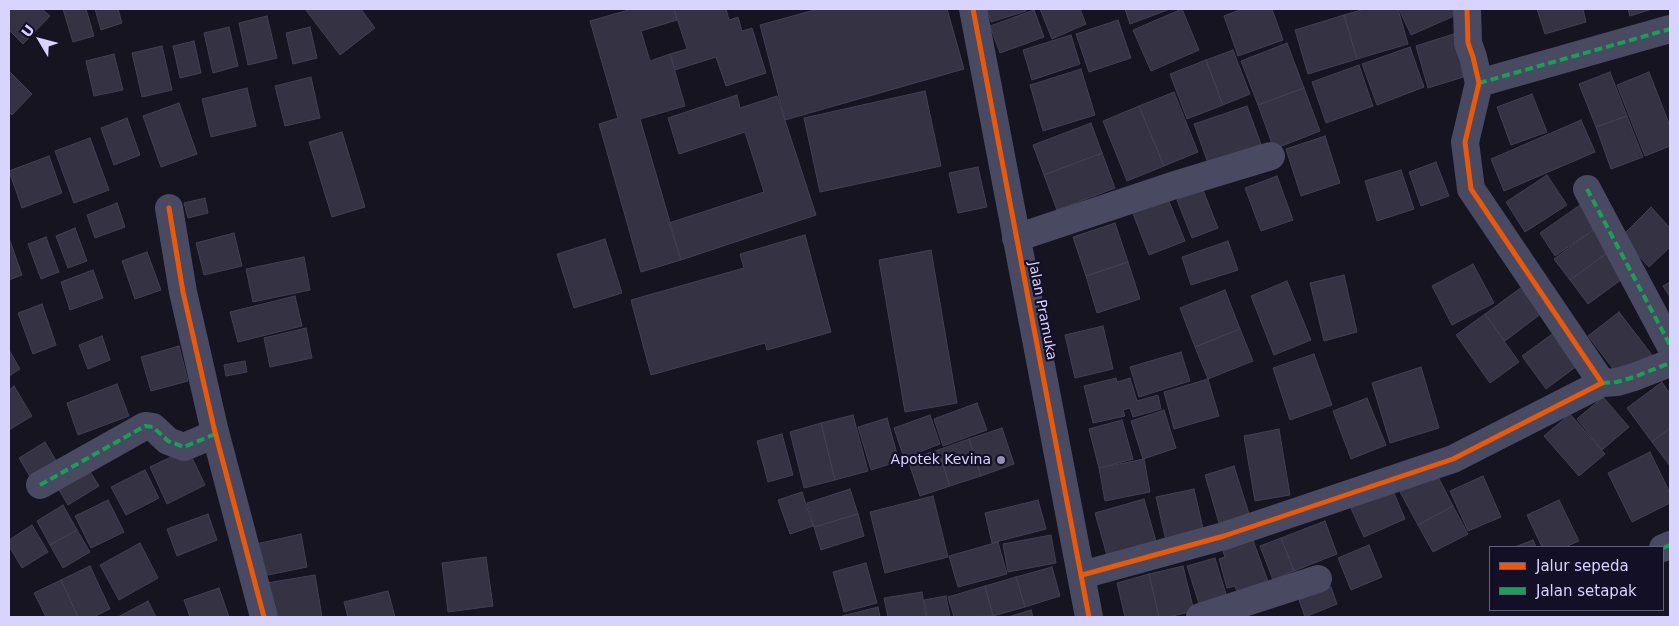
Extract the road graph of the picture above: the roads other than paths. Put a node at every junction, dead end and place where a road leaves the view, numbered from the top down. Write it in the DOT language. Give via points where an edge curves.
graph roads {
  1 [pos="973,9"];
  2 [pos="1467,9"];
  3 [pos="1670,29"];
  4 [pos="1479,83"];
  5 [pos="1271,156"];
  6 [pos="1587,189"];
  7 [pos="169,208"];
  8 [pos="1016,238"];
  9 [pos="1670,345"];
  10 [pos="1670,363"];
  11 [pos="1602,383"];
  12 [pos="216,434"];
  13 [pos="40,485"];
  14 [pos="1082,575"];
  15 [pos="1318,579"];
  16 [pos="264,617"];
  17 [pos="1089,617"];
  18 [pos="1200,617"];
  1 -- 8 [label="street, Jalan Pramuka"];
  2 -- 4 [label="street" via="1468,43"];
  3 -- 4 [label="street"];
  4 -- 11 [label="street" via="1465,142 1471,190"];
  5 -- 8 [label="street"];
  6 -- 9 [label="street"];
  7 -- 12 [label="street" via="182,292"];
  8 -- 14 [label="street, Jalan Pramuka"];
  10 -- 11 [label="street" via="1617,382"];
  11 -- 14 [label="street" via="1453,459 1224,536"];
  12 -- 13 [label="street" via="184,447 168,441 153,427 144,426"];
  12 -- 16 [label="street"];
  14 -- 17 [label="street, Jalan Pramuka"];
  15 -- 18 [label="street"];
}
